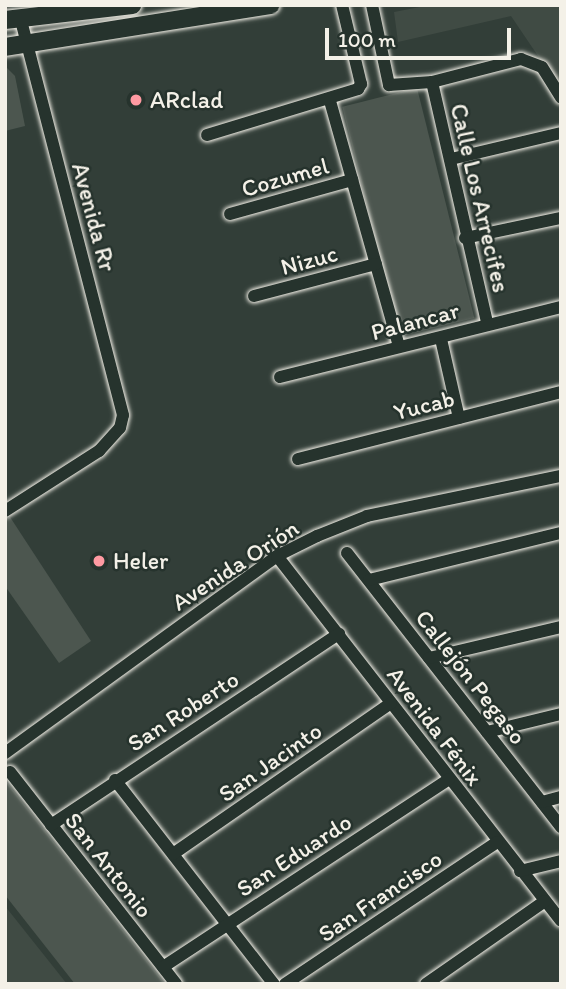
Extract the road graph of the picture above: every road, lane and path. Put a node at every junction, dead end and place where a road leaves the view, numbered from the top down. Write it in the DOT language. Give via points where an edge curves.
graph roads {
  1 [pos="132,5"];
  2 [pos="271,5"];
  3 [pos="342,5"];
  4 [pos="372,5"];
  5 [pos="13,19"];
  6 [pos="26,46"];
  7 [pos="5,47"];
  8 [pos="432,82"];
  9 [pos="561,97"];
  10 [pos="330,102"];
  11 [pos="561,133"];
  12 [pos="206,135"];
  13 [pos="451,159"];
  14 [pos="352,180"];
  15 [pos="230,214"];
  16 [pos="561,218"];
  17 [pos="464,238"];
  18 [pos="376,264"];
  19 [pos="254,296"];
  20 [pos="561,307"];
  21 [pos="487,323"];
  22 [pos="441,339"];
  23 [pos="399,347"];
  24 [pos="280,377"];
  25 [pos="561,392"];
  26 [pos="459,418"];
  27 [pos="298,459"];
  28 [pos="561,476"];
  29 [pos="5,511"];
  30 [pos="561,533"];
  31 [pos="347,553"];
  32 [pos="277,556"];
  33 [pos="369,580"];
  34 [pos="561,626"];
  35 [pos="339,634"];
  36 [pos="429,658"];
  37 [pos="391,703"];
  38 [pos="561,714"];
  39 [pos="486,732"];
  40 [pos="5,753"];
  41 [pos="10,772"];
  42 [pos="449,779"];
  43 [pos="115,780"];
  44 [pos="561,797"];
  45 [pos="542,802"];
  46 [pos="51,825"];
  47 [pos="561,827"];
  48 [pos="498,842"];
  49 [pos="173,855"];
  50 [pos="561,861"];
  51 [pos="520,871"];
  52 [pos="545,901"];
  53 [pos="561,921"];
  54 [pos="228,924"];
  55 [pos="163,967"];
  56 [pos="176,984"];
  57 [pos="274,984"];
  58 [pos="285,984"];
  59 [pos="426,984"];
  1 -- 5 [label="main road"];
  2 -- 6 [label="main road"];
  3 -- 10 [label="street" via="358,89"];
  4 -- 8 [label="street" via="389,85"];
  5 -- 6 [label="street, Avenida Rr"];
  6 -- 7 [label="main road"];
  6 -- 29 [label="street, Avenida Rr" via="121,398 120,428 99,451"];
  8 -- 9 [label="street" via="521,59 542,66"];
  8 -- 13 [label="street, Calle Los Arrecifes"];
  10 -- 12 [label="street"];
  10 -- 14 [label="street"];
  11 -- 13 [label="street"];
  13 -- 17 [label="street, Calle Los Arrecifes"];
  14 -- 15 [label="street, Cozumel"];
  14 -- 18 [label="street"];
  16 -- 17 [label="street"];
  17 -- 21 [label="street, Calle Los Arrecifes"];
  18 -- 19 [label="street, Nizuc"];
  18 -- 23 [label="street"];
  20 -- 21 [label="street, Palancar"];
  21 -- 22 [label="street, Palancar"];
  22 -- 23 [label="street, Palancar"];
  22 -- 26 [label="street"];
  23 -- 24 [label="street, Palancar"];
  25 -- 26 [label="street, Yucab"];
  26 -- 27 [label="street, Yucab"];
  28 -- 32 [label="street, Avenida Orión" via="367,516"];
  30 -- 33 [label="street"];
  31 -- 33 [label="street, Callejón Pegaso"];
  32 -- 35 [label="street, Avenida Fénix"];
  32 -- 40 [label="street, Avenida Orión"];
  33 -- 36 [label="street, Callejón Pegaso"];
  34 -- 36 [label="street"];
  35 -- 37 [label="street, Avenida Fénix"];
  35 -- 43 [label="street, San Roberto"];
  36 -- 39 [label="street, Callejón Pegaso"];
  37 -- 42 [label="street, Avenida Fénix"];
  37 -- 49 [label="street, San Jacinto"];
  38 -- 39 [label="street"];
  39 -- 45 [label="street, Callejón Pegaso"];
  41 -- 46 [label="street, San Antonio"];
  42 -- 48 [label="street, Avenida Fénix"];
  42 -- 54 [label="street, San Eduardo"];
  43 -- 46 [label="street, San Roberto"];
  43 -- 49 [label="street"];
  44 -- 45 [label="street"];
  45 -- 47 [label="street, Callejón Pegaso"];
  46 -- 55 [label="street, San Antonio"];
  48 -- 51 [label="street, Avenida Fénix"];
  48 -- 58 [label="street, San Francisco"];
  49 -- 54 [label="street"];
  50 -- 51 [label="street"];
  51 -- 52 [label="street, Avenida Fénix"];
  52 -- 53 [label="street, Avenida Fénix"];
  52 -- 59 [label="street"];
  54 -- 55 [label="street, San Eduardo"];
  54 -- 57 [label="street"];
  55 -- 56 [label="street, San Antonio"];
}
